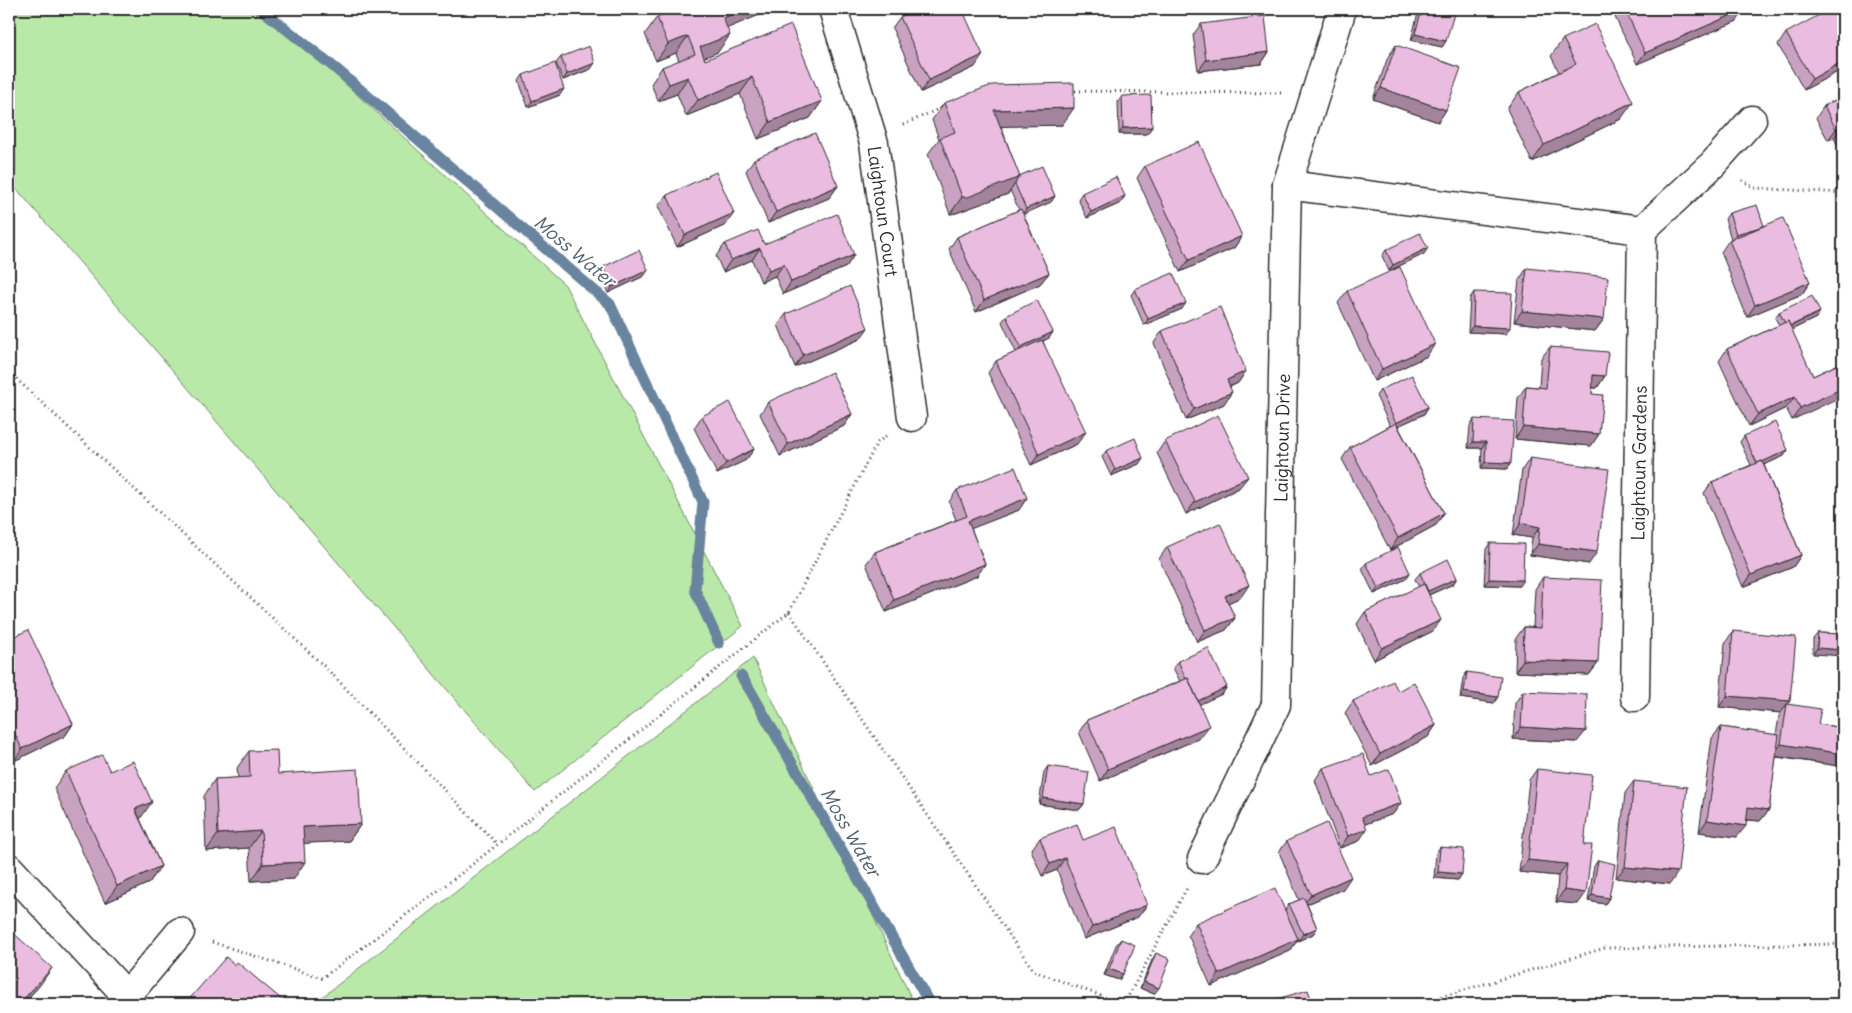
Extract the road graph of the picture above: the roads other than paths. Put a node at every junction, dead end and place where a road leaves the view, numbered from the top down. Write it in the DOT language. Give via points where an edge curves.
graph roads {
  1 [pos="833,9"];
  2 [pos="1342,9"];
  3 [pos="1752,120"];
  4 [pos="1287,186"];
  5 [pos="1642,230"];
  6 [pos="912,417"];
  7 [pos="1634,697"];
  8 [pos="1202,859"];
  9 [pos="9,868"];
  10 [pos="180,932"];
  11 [pos="124,1000"];
  1 -- 6 [label="street, Laightoun Court" via="873,139"];
  2 -- 4 [label="street, Laightoun Drive"];
  3 -- 5 [label="street" via="1713,164"];
  4 -- 5 [label="street"];
  4 -- 8 [label="street, Laightoun Drive" via="1276,705"];
  5 -- 7 [label="street, Laightoun Gardens"];
  9 -- 11 [label="street"];
  10 -- 11 [label="street"];
}
